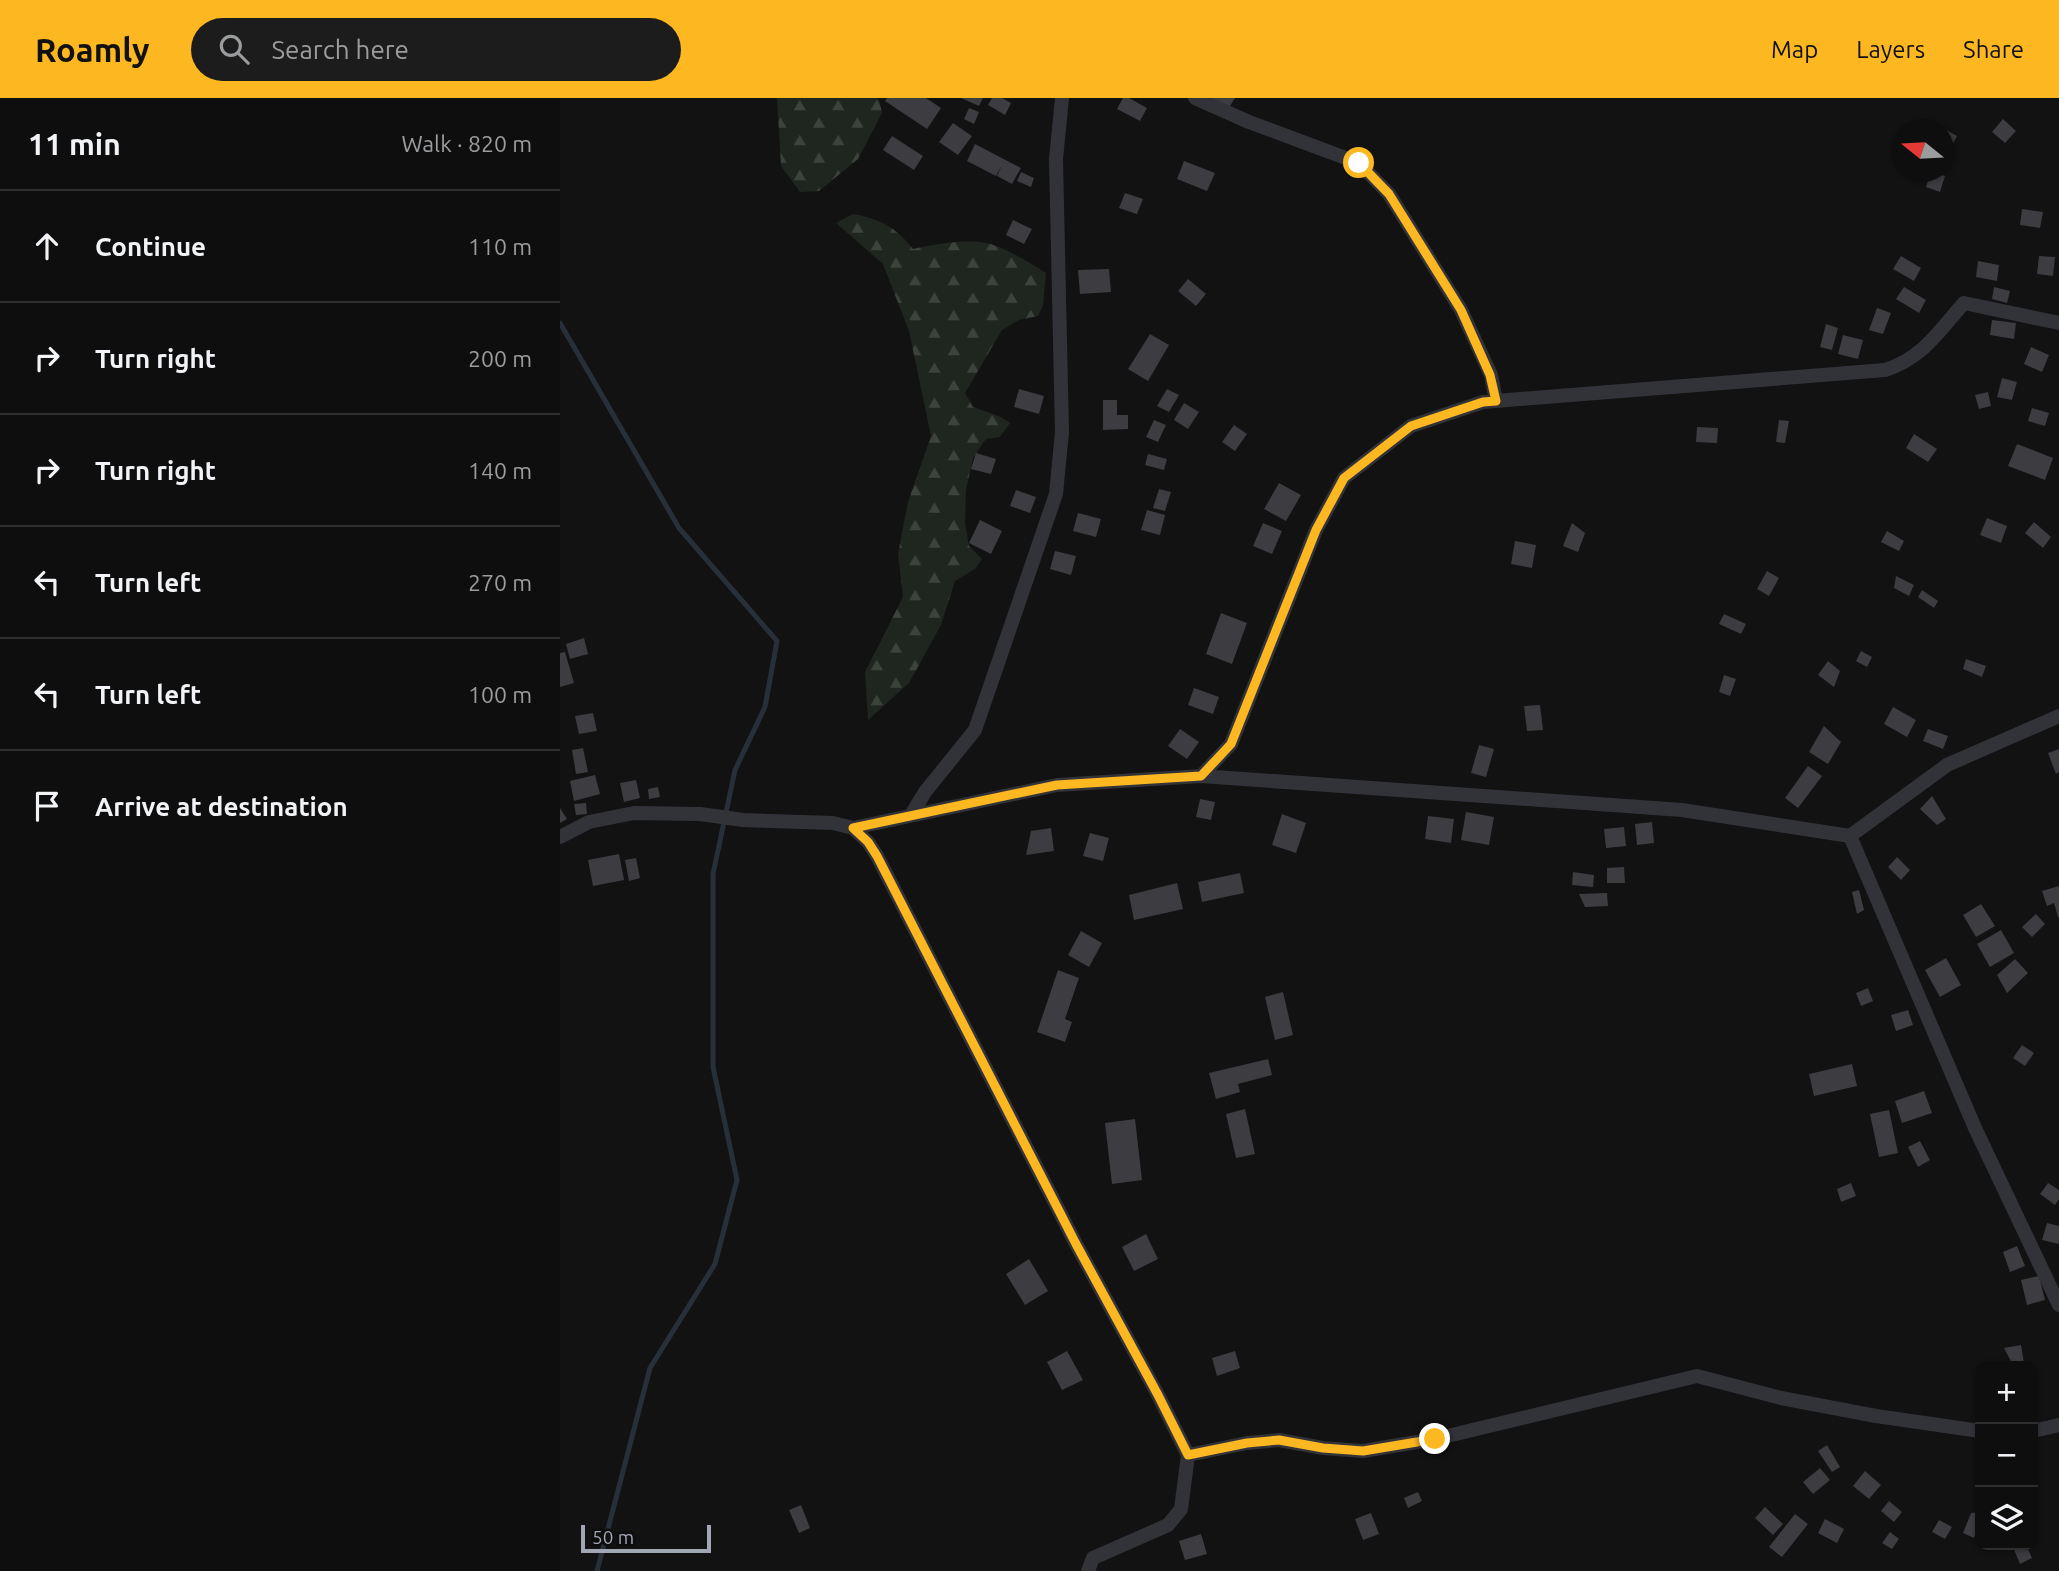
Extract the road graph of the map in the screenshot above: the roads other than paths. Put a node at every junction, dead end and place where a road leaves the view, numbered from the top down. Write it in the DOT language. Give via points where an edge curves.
graph roads {
  1 [pos="1062,98"];
  2 [pos="1195,98"];
  3 [pos="2059,323"];
  4 [pos="1496,401"];
  5 [pos="2059,716"];
  6 [pos="1201,776"];
  7 [pos="911,815"];
  8 [pos="853,828"];
  9 [pos="1850,836"];
  10 [pos="560,837"];
  11 [pos="2059,1305"];
  12 [pos="2059,1425"];
  13 [pos="1975,1430"];
  14 [pos="2038,1430"];
  15 [pos="1188,1455"];
  16 [pos="1088,1571"];
  1 -- 7 [label="street" via="1056,159 1062,432 1056,494 975,730"];
  2 -- 4 [label="street" via="1359,163 1389,194 1461,310 1490,375"];
  3 -- 4 [label="street" via="1964,303 1917,355 1885,370"];
  4 -- 6 [label="street" via="1411,426 1344,478 1316,530 1231,744"];
  5 -- 9 [label="street" via="1947,765"];
  6 -- 7 [label="street" via="1057,785"];
  6 -- 9 [label="street" via="1682,810"];
  7 -- 8 [label="street"];
  8 -- 10 [label="street" via="833,823 634,813 589,822"];
  8 -- 15 [label="street" via="877,856"];
  9 -- 11 [label="street" via="1975,1128"];
  12 -- 14 [label="street"];
  13 -- 15 [label="street" via="1781,1398 1697,1376 1435,1439 1363,1451 1279,1440"];
  15 -- 16 [label="street" via="1181,1509 1168,1525 1093,1558"];
}
